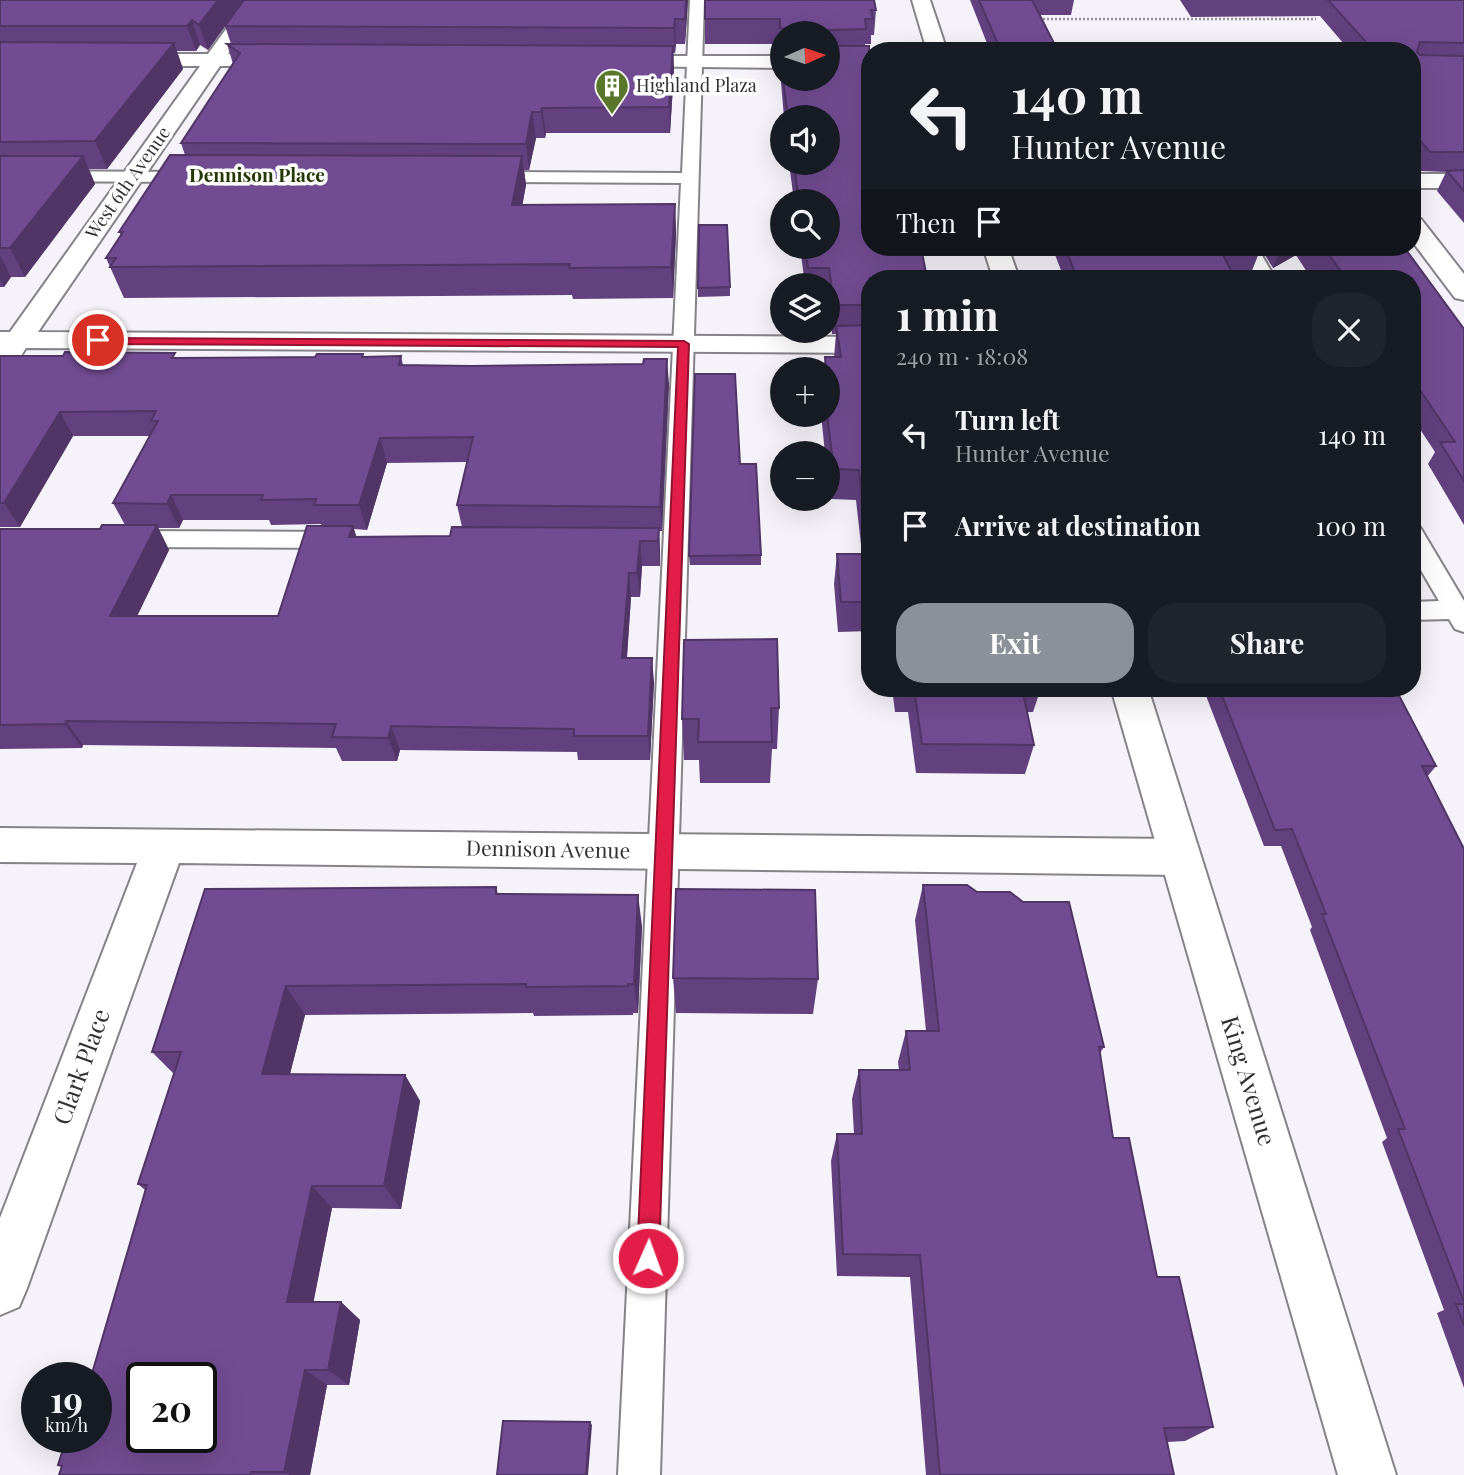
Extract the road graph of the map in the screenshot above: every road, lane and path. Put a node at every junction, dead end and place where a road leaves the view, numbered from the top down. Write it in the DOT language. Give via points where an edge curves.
graph roads {
  1 [pos="257,0"];
  2 [pos="697,0"];
  3 [pos="922,0"];
  4 [pos="1307,9"];
  5 [pos="1035,19"];
  6 [pos="934,42"];
  7 [pos="105,60"];
  8 [pos="214,60"];
  9 [pos="306,60"];
  10 [pos="597,62"];
  11 [pos="694,62"];
  12 [pos="770,62"];
  13 [pos="0,176"];
  14 [pos="133,176"];
  15 [pos="208,177"];
  16 [pos="474,177"];
  17 [pos="690,178"];
  18 [pos="1421,181"];
  19 [pos="1464,181"];
  20 [pos="1421,235"];
  21 [pos="1464,291"];
  22 [pos="9,340"];
  23 [pos="684,344"];
  24 [pos="861,345"];
  25 [pos="0,366"];
  26 [pos="97,538"];
  27 [pos="358,540"];
  28 [pos="1421,548"];
  29 [pos="1421,612"];
  30 [pos="1462,615"];
  31 [pos="1132,697"];
  32 [pos="0,845"];
  33 [pos="164,846"];
  34 [pos="663,851"];
  35 [pos="1180,857"];
  36 [pos="0,1288"];
  37 [pos="639,1475"];
  38 [pos="1367,1475"];
  1 -- 8 [label="street, West 6th Avenue"];
  2 -- 11 [label="lane"];
  3 -- 6 [label="street"];
  4 -- 5 [label="path" via="1316,19"];
  7 -- 8 [label="street"];
  8 -- 9 [label="street"];
  8 -- 14 [label="street, West 6th Avenue"];
  10 -- 11 [label="street"];
  11 -- 12 [label="street"];
  11 -- 17 [label="lane"];
  13 -- 14 [label="lane"];
  14 -- 15 [label="lane"];
  14 -- 22 [label="street, West 6th Avenue"];
  16 -- 17 [label="lane"];
  17 -- 23 [label="lane"];
  18 -- 19 [label="street"];
  20 -- 21 [label="street"];
  22 -- 23 [label="street"];
  22 -- 25 [label="street, West 6th Avenue"];
  23 -- 24 [label="street"];
  23 -- 34 [label="lane" via="661,542"];
  26 -- 27 [label="lane"];
  28 -- 30 [label="lane"];
  29 -- 30 [label="lane"];
  31 -- 35 [label="street, King Avenue"];
  32 -- 33 [label="street, Dennison Avenue"];
  33 -- 34 [label="street, Dennison Avenue"];
  33 -- 36 [label="street, Clark Place"];
  34 -- 35 [label="street, Dennison Avenue"];
  34 -- 37 [label="lane"];
  35 -- 38 [label="street, King Avenue"];
}
